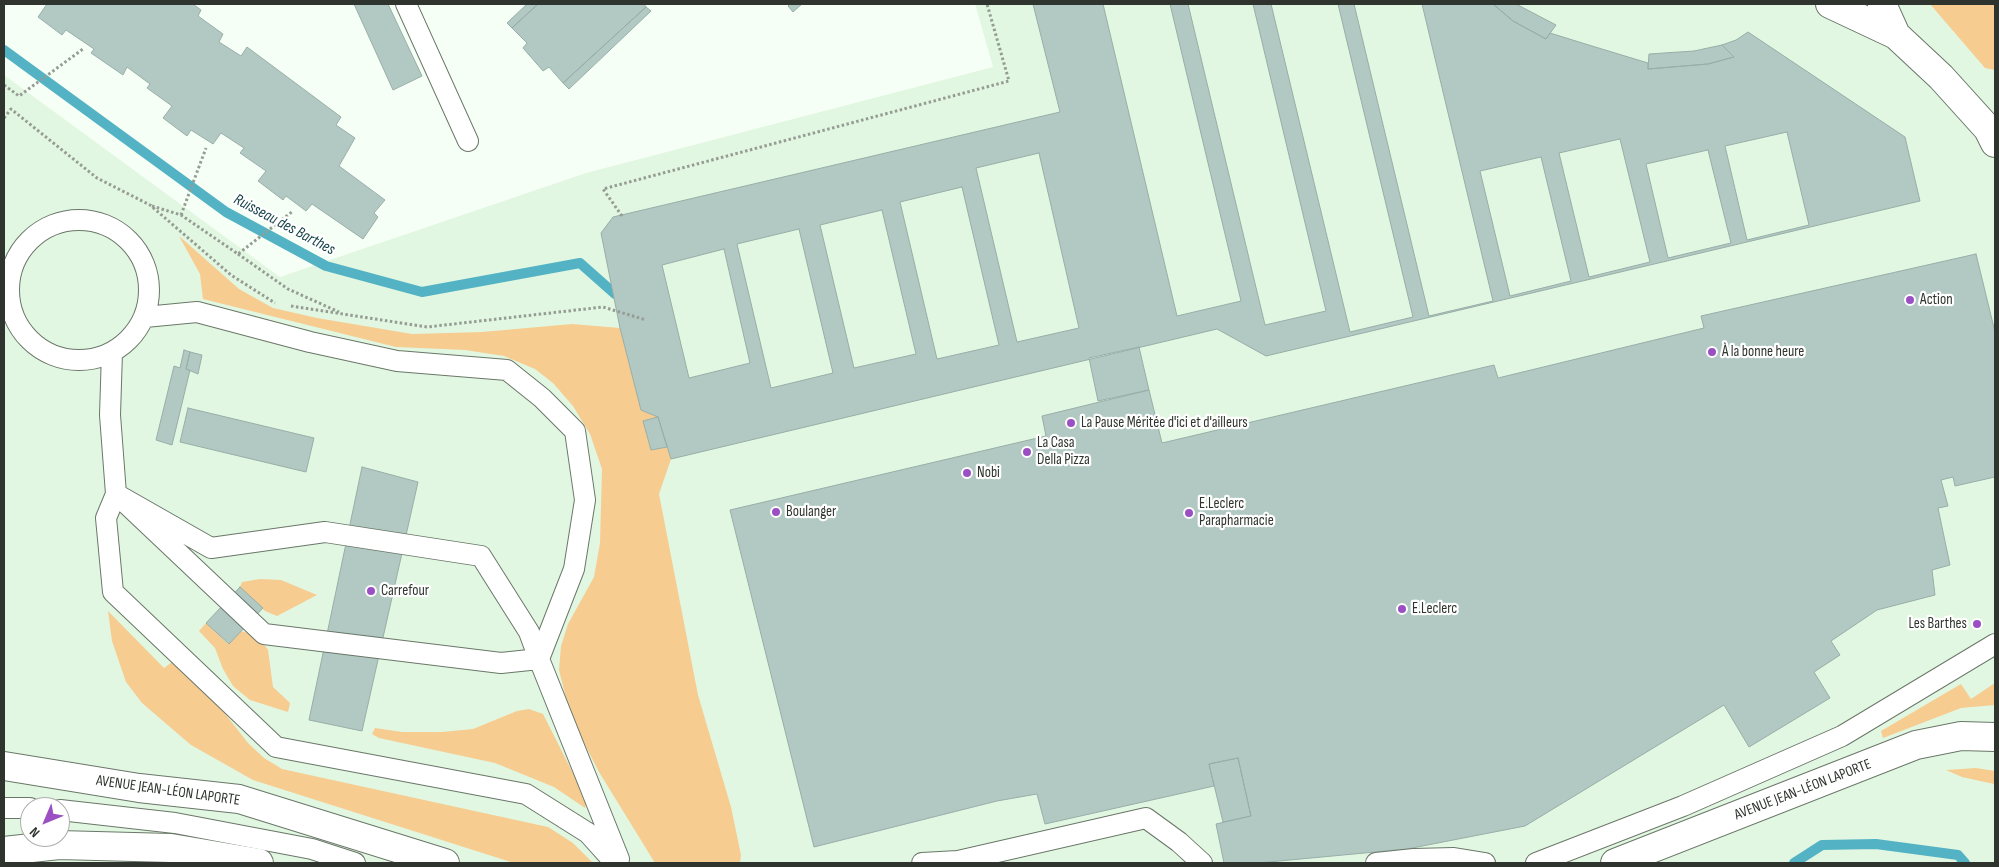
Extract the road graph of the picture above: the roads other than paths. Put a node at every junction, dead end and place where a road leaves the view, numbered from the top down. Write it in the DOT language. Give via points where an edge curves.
graph roads {
  1 [pos="406,4"];
  2 [pos="1830,4"];
  3 [pos="1882,4"];
  4 [pos="1896,35"];
  5 [pos="468,141"];
  6 [pos="1995,143"];
  7 [pos="6,293"];
  8 [pos="145,317"];
  9 [pos="112,352"];
  10 [pos="116,494"];
  11 [pos="1995,644"];
  12 [pos="539,659"];
  13 [pos="1995,738"];
  14 [pos="4,766"];
  15 [pos="4,808"];
  16 [pos="20,808"];
  17 [pos="70,811"];
  18 [pos="4,852"];
  19 [pos="258,863"];
  20 [pos="355,863"];
  21 [pos="445,863"];
  22 [pos="615,863"];
  23 [pos="620,863"];
  24 [pos="922,863"];
  25 [pos="1202,863"];
  26 [pos="1376,863"];
  27 [pos="1485,863"];
  28 [pos="1536,863"];
  29 [pos="1615,863"];
  1 -- 5 [label="lane"];
  2 -- 4 [label="street"];
  3 -- 4 [label="street"];
  4 -- 6 [label="street" via="1941,77 1988,129"];
  7 -- 8 [label="lane" via="14,264 26,244 44,229 65,221 87,220 108,226 126,238 140,254 148,274 149,296"];
  7 -- 9 [label="lane" via="22,332 37,346 56,356 76,360 95,359"];
  8 -- 9 [label="lane" via="132,337"];
  8 -- 12 [label="lane" via="198,312 397,361 507,370 542,398 575,430 585,500 574,570"];
  9 -- 10 [label="lane" via="110,414"];
  10 -- 12 [label="lane" via="264,634 501,663"];
  10 -- 12 [label="lane" via="211,548 325,532 481,556 528,632"];
  10 -- 22 [label="lane" via="106,518 113,592 276,747 526,794 588,833"];
  11 -- 28 [label="lane" via="1842,736 1683,806"];
  12 -- 23 [label="lane"];
  13 -- 29 [label="street, AVENUE JEAN-LÉON LAPORTE" via="1961,736 1916,745"];
  14 -- 21 [label="street, AVENUE JEAN-LÉON LAPORTE" via="139,788 239,799"];
  15 -- 16 [label="lane"];
  17 -- 20 [label="lane, AVENUE JEAN-LÉON LAPORTE" via="176,822 312,849"];
  18 -- 19 [label="street" via="58,845 171,848"];
  24 -- 25 [label="lane" via="958,861 1146,818"];
  26 -- 27 [label="lane" via="1414,858 1454,858"];
}
